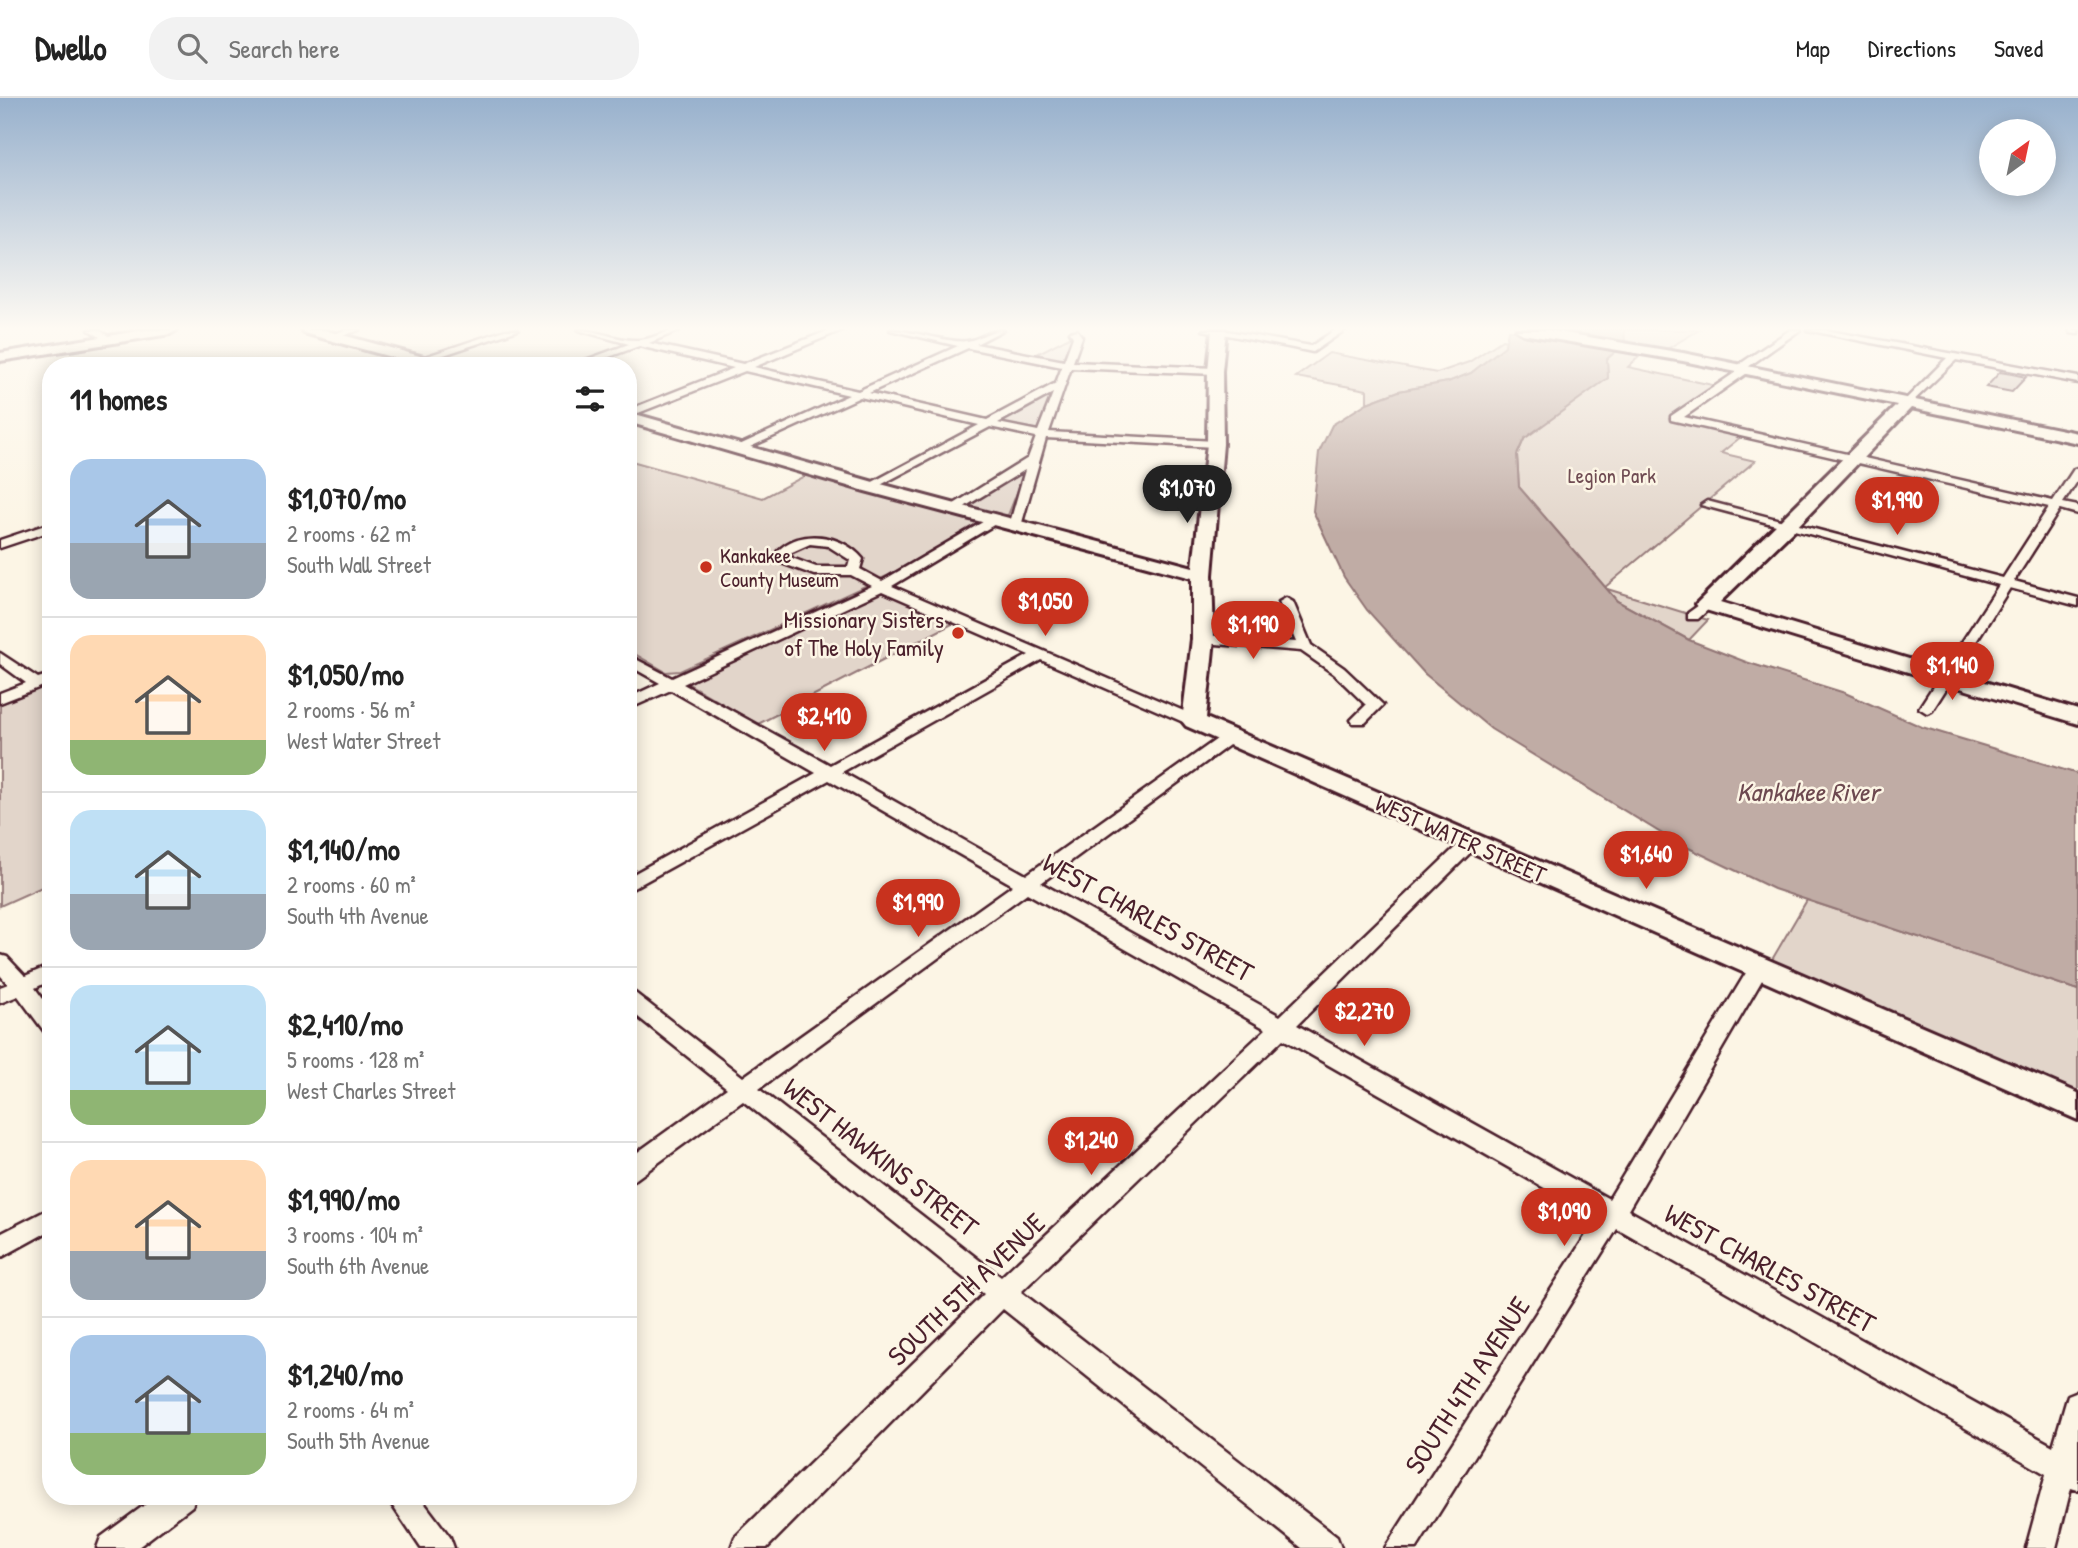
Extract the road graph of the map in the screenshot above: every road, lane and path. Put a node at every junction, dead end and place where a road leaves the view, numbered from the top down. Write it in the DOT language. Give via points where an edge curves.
graph roads {
  1 [pos="671,398"];
  2 [pos="851,398"];
  3 [pos="875,398"];
  4 [pos="1036,398"];
  5 [pos="1057,398"];
  6 [pos="1215,398"];
  7 [pos="1704,398"];
  8 [pos="1882,398"];
  9 [pos="1913,398"];
  10 [pos="1908,403"];
  11 [pos="637,411"];
  12 [pos="637,418"];
  13 [pos="987,424"];
  14 [pos="1044,435"];
  15 [pos="2078,438"];
  16 [pos="1215,444"];
  17 [pos="739,449"];
  18 [pos="1854,459"];
  19 [pos="1033,460"];
  20 [pos="2078,471"];
  21 [pos="871,487"];
  22 [pos="1707,505"];
  23 [pos="2056,505"];
  24 [pos="952,509"];
  25 [pos="2078,510"];
  26 [pos="993,520"];
  27 [pos="1015,526"];
  28 [pos="1788,526"];
  29 [pos="42,530"];
  30 [pos="0,544"];
  31 [pos="853,571"];
  32 [pos="1202,575"];
  33 [pos="2006,583"];
  34 [pos="882,586"];
  35 [pos="1286,602"];
  36 [pos="2078,602"];
  37 [pos="1203,639"];
  38 [pos="1305,647"];
  39 [pos="1039,654"];
  40 [pos="0,657"];
  41 [pos="637,664"];
  42 [pos="1946,677"];
  43 [pos="42,680"];
  44 [pos="42,682"];
  45 [pos="672,684"];
  46 [pos="0,698"];
  47 [pos="637,700"];
  48 [pos="1927,708"];
  49 [pos="2078,717"];
  50 [pos="1359,720"];
  51 [pos="1194,721"];
  52 [pos="1230,737"];
  53 [pos="830,772"];
  54 [pos="1471,842"];
  55 [pos="637,880"];
  56 [pos="1029,884"];
  57 [pos="0,962"];
  58 [pos="1759,968"];
  59 [pos="42,976"];
  60 [pos="22,986"];
  61 [pos="0,996"];
  62 [pos="637,1005"];
  63 [pos="42,1014"];
  64 [pos="1282,1027"];
  65 [pos="744,1088"];
  66 [pos="2078,1107"];
  67 [pos="637,1165"];
  68 [pos="1614,1214"];
  69 [pos="42,1223"];
  70 [pos="0,1247"];
  71 [pos="1002,1293"];
  72 [pos="2078,1404"];
  73 [pos="2070,1471"];
  74 [pos="171,1505"];
  75 [pos="408,1505"];
  76 [pos="112,1548"];
  77 [pos="439,1548"];
  78 [pos="746,1548"];
  79 [pos="1326,1548"];
  80 [pos="1400,1548"];
  81 [pos="2041,1548"];
  1 -- 11 [label="street"];
  2 -- 17 [label="street"];
  3 -- 13 [label="street"];
  4 -- 13 [label="street"];
  5 -- 14 [label="street"];
  6 -- 16 [label="street"];
  7 -- 18 [label="street" via="1675,418"];
  8 -- 10 [label="main road"];
  9 -- 10 [label="street"];
  10 -- 15 [label="main road"];
  10 -- 18 [label="street"];
  12 -- 17 [label="street"];
  13 -- 14 [label="street"];
  13 -- 21 [label="street"];
  14 -- 16 [label="street"];
  14 -- 19 [label="street"];
  16 -- 32 [label="street"];
  17 -- 21 [label="street"];
  18 -- 23 [label="street"];
  18 -- 28 [label="street"];
  19 -- 24 [label="street"];
  19 -- 27 [label="street"];
  20 -- 23 [label="street"];
  21 -- 24 [label="street"];
  22 -- 28 [label="street"];
  23 -- 25 [label="street"];
  23 -- 33 [label="street"];
  24 -- 26 [label="street"];
  26 -- 27 [label="street"];
  26 -- 34 [label="street"];
  27 -- 32 [label="street"];
  28 -- 33 [label="street"];
  28 -- 42 [label="street" via="1700,610"];
  29 -- 30 [label="street"];
  31 -- 31 [label="street" via="854,554 824,541 794,543 783,552 786,560 814,571"];
  31 -- 34 [label="street, WEST WATER STREET"];
  32 -- 37 [label="street"];
  33 -- 36 [label="street"];
  33 -- 42 [label="street"];
  34 -- 39 [label="street, WEST WATER STREET"];
  34 -- 45 [label="street"];
  35 -- 38 [label="street"];
  37 -- 38 [label="street"];
  37 -- 51 [label="street"];
  38 -- 50 [label="street" via="1375,705"];
  39 -- 51 [label="street, WEST WATER STREET"];
  39 -- 53 [label="street"];
  40 -- 43 [label="street"];
  41 -- 45 [label="street, WEST CHARLES STREET"];
  42 -- 48 [label="street"];
  42 -- 49 [label="street"];
  44 -- 46 [label="street"];
  45 -- 47 [label="street"];
  45 -- 53 [label="street, WEST CHARLES STREET"];
  51 -- 52 [label="street, WEST WATER STREET"];
  52 -- 54 [label="street, WEST WATER STREET"];
  52 -- 56 [label="street"];
  53 -- 55 [label="street"];
  53 -- 56 [label="street, WEST CHARLES STREET"];
  54 -- 58 [label="street, WEST WATER STREET"];
  54 -- 64 [label="street, SOUTH 5TH AVENUE"];
  56 -- 64 [label="street, WEST CHARLES STREET"];
  56 -- 65 [label="street"];
  57 -- 60 [label="street"];
  58 -- 66 [label="street, WEST WATER STREET"];
  58 -- 68 [label="street, SOUTH 4TH AVENUE"];
  59 -- 60 [label="street"];
  60 -- 61 [label="street"];
  60 -- 63 [label="street"];
  62 -- 65 [label="street, WEST HAWKINS STREET"];
  64 -- 68 [label="street, WEST CHARLES STREET"];
  64 -- 71 [label="street, SOUTH 5TH AVENUE"];
  65 -- 67 [label="street"];
  65 -- 71 [label="street, WEST HAWKINS STREET"];
  68 -- 73 [label="street, WEST CHARLES STREET"];
  68 -- 80 [label="street, SOUTH 4TH AVENUE"];
  69 -- 70 [label="street"];
  71 -- 78 [label="street, SOUTH 5TH AVENUE"];
  71 -- 79 [label="street, WEST HAWKINS STREET"];
  72 -- 73 [label="street"];
  73 -- 81 [label="street"];
  74 -- 76 [label="street"];
  75 -- 77 [label="street"];
}
